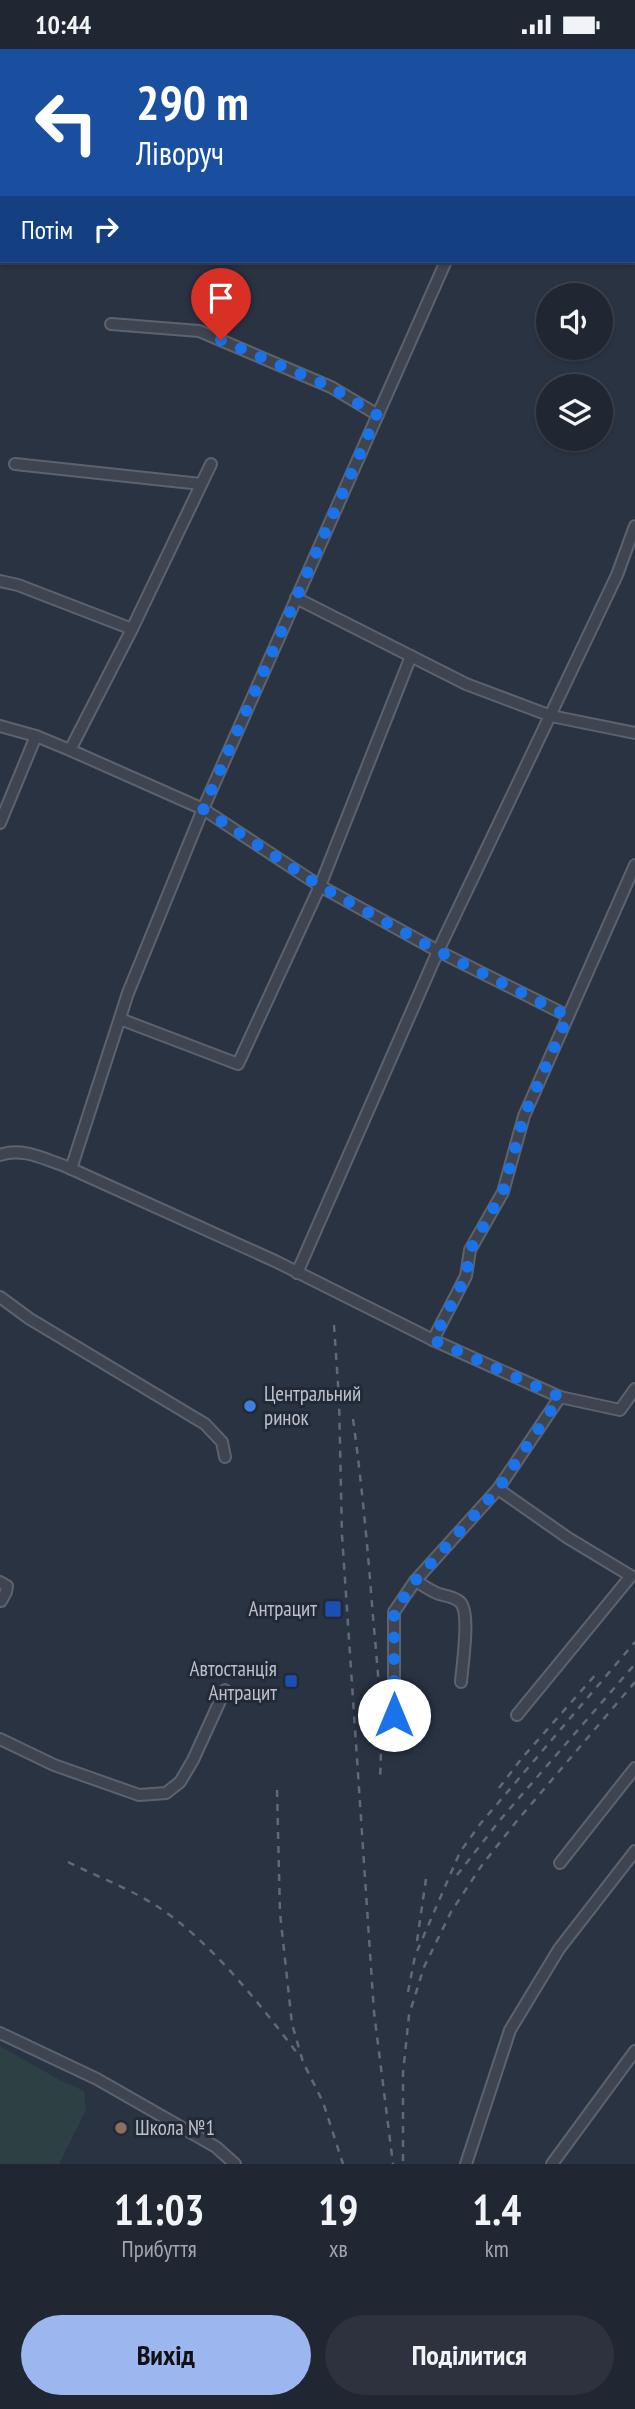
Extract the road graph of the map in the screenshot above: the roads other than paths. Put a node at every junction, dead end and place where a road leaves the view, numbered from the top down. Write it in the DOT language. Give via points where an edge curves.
graph roads {
  1 [pos="445,263"];
  2 [pos="111,324"];
  3 [pos="377,415"];
  4 [pos="15,464"];
  5 [pos="211,464"];
  6 [pos="201,485"];
  7 [pos="635,526"];
  8 [pos="0,581"];
  9 [pos="296,598"];
  10 [pos="132,629"];
  11 [pos="411,656"];
  12 [pos="551,716"];
  13 [pos="0,726"];
  14 [pos="635,733"];
  15 [pos="36,736"];
  16 [pos="70,750"];
  17 [pos="203,809"];
  18 [pos="0,824"];
  19 [pos="635,865"];
  20 [pos="320,886"];
  21 [pos="438,951"];
  22 [pos="568,1016"];
  23 [pos="120,1019"];
  24 [pos="1,1153"];
  25 [pos="71,1169"];
  26 [pos="297,1272"];
  27 [pos="0,1297"];
  28 [pos="433,1340"];
  29 [pos="635,1389"];
  30 [pos="560,1397"];
  31 [pos="225,1457"];
  32 [pos="498,1489"];
  33 [pos="415,1581"];
  34 [pos="0,1582"];
  35 [pos="1,1601"];
  36 [pos="461,1682"];
  37 [pos="225,1690"];
  38 [pos="394,1715"];
  39 [pos="517,1715"];
  40 [pos="0,1739"];
  41 [pos="635,1768"];
  42 [pos="635,1851"];
  43 [pos="560,1864"];
  44 [pos="0,2033"];
  45 [pos="635,2051"];
  46 [pos="235,2164"];
  47 [pos="466,2164"];
  48 [pos="552,2164"];
  1 -- 3 [label="street"];
  2 -- 3 [label="street" via="199,331 331,387"];
  3 -- 9 [label="street"];
  4 -- 6 [label="street"];
  5 -- 6 [label="street"];
  6 -- 10 [label="street"];
  7 -- 12 [label="street"];
  8 -- 10 [label="street"];
  9 -- 11 [label="street"];
  9 -- 17 [label="street"];
  10 -- 16 [label="street"];
  11 -- 12 [label="street" via="466,684"];
  11 -- 20 [label="street"];
  12 -- 14 [label="street"];
  12 -- 21 [label="street"];
  13 -- 15 [label="street"];
  15 -- 16 [label="street"];
  15 -- 18 [label="street"];
  16 -- 17 [label="street"];
  17 -- 20 [label="street"];
  17 -- 23 [label="street"];
  19 -- 22 [label="street"];
  20 -- 21 [label="street"];
  20 -- 23 [label="street" via="238,1064"];
  21 -- 22 [label="street"];
  21 -- 26 [label="street"];
  22 -- 28 [label="street" via="524,1116 503,1192 470,1250 466,1276"];
  23 -- 25 [label="street"];
  24 -- 25 [label="street" via="29,1153"];
  25 -- 26 [label="street"];
  26 -- 28 [label="street"];
  27 -- 31 [label="street" via="205,1424 222,1441"];
  28 -- 30 [label="street"];
  29 -- 30 [label="street" via="620,1410"];
  30 -- 32 [label="street"];
  32 -- 33 [label="street"];
  32 -- 39 [label="street" via="631,1576"];
  33 -- 36 [label="street" via="463,1605"];
  33 -- 38 [label="street" via="394,1612"];
  34 -- 35 [label="street" via="7,1586"];
  37 -- 40 [label="street" via="193,1760 180,1782 166,1794 139,1795 54,1765"];
  41 -- 43 [label="street"];
  42 -- 47 [label="street" via="559,1949 510,2030"];
  44 -- 46 [label="street" via="97,2079 216,2147"];
  45 -- 48 [label="street"];
}
